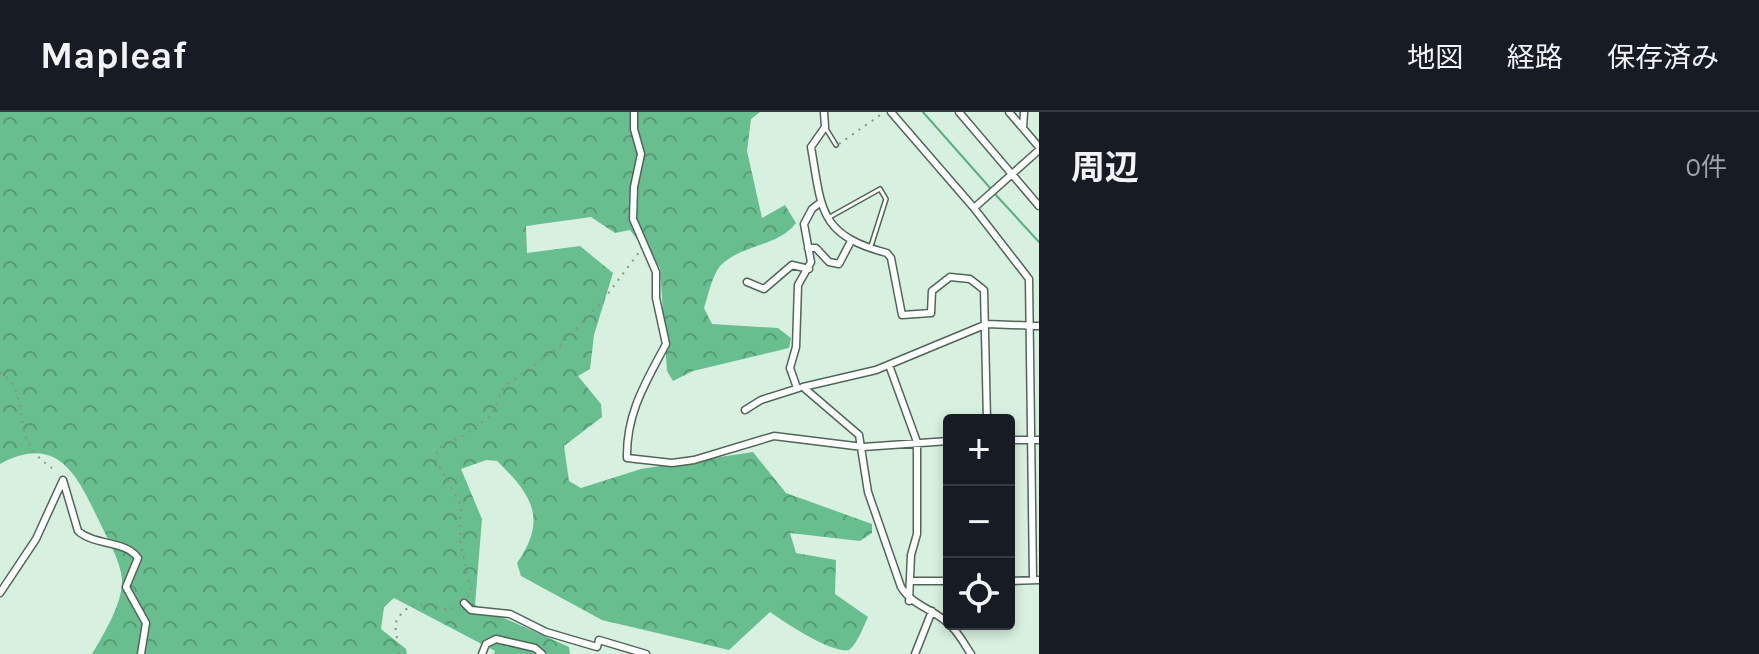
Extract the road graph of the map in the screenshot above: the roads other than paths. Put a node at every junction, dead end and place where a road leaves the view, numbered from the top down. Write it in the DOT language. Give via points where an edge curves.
graph roads {
  1 [pos="634,112"];
  2 [pos="824,112"];
  3 [pos="891,112"];
  4 [pos="959,112"];
  5 [pos="1009,112"];
  6 [pos="1024,112"];
  7 [pos="825,127"];
  8 [pos="1023,128"];
  9 [pos="836,145"];
  10 [pos="1039,148"];
  11 [pos="1013,174"];
  12 [pos="821,202"];
  13 [pos="1039,206"];
  14 [pos="974,208"];
  15 [pos="828,218"];
  16 [pos="851,241"];
  17 [pos="808,248"];
  18 [pos="870,249"];
  19 [pos="809,269"];
  20 [pos="747,282"];
  21 [pos="987,324"];
  22 [pos="1031,325"];
  23 [pos="1039,326"];
  24 [pos="889,365"];
  25 [pos="800,388"];
  26 [pos="745,410"];
  27 [pos="987,414"];
  28 [pos="1035,440"];
  29 [pos="943,441"];
  30 [pos="917,442"];
  31 [pos="863,447"];
  32 [pos="1036,580"];
  33 [pos="910,581"];
  34 [pos="943,581"];
  35 [pos="1015,581"];
  36 [pos="0,593"];
  37 [pos="909,601"];
  38 [pos="464,603"];
  39 [pos="932,611"];
  40 [pos="597,650"];
  41 [pos="141,654"];
  42 [pos="482,654"];
  43 [pos="542,654"];
  44 [pos="646,654"];
  45 [pos="915,654"];
  46 [pos="971,654"];
  1 -- 31 [label="street" via="641,154 633,219 656,272 666,344 644,378 627,458 694,460 774,436"];
  2 -- 7 [label="street"];
  3 -- 14 [label="street"];
  4 -- 11 [label="street"];
  5 -- 8 [label="street"];
  6 -- 8 [label="street"];
  7 -- 9 [label="lane"];
  7 -- 12 [label="street" via="811,147"];
  8 -- 10 [label="street"];
  10 -- 11 [label="street"];
  11 -- 13 [label="street"];
  11 -- 14 [label="street"];
  12 -- 15 [label="street"];
  12 -- 17 [label="street" via="804,224"];
  14 -- 22 [label="street" via="1029,279"];
  15 -- 16 [label="street"];
  15 -- 18 [label="lane" via="880,189 886,199"];
  16 -- 17 [label="street" via="839,264"];
  16 -- 18 [label="street"];
  17 -- 19 [label="street"];
  18 -- 21 [label="street" via="891,258 902,315 928,315 934,309 935,285 959,277 984,290"];
  19 -- 20 [label="street" via="792,265 764,289"];
  19 -- 25 [label="street" via="798,285 790,368"];
  21 -- 22 [label="street"];
  21 -- 24 [label="street"];
  21 -- 27 [label="street"];
  22 -- 23 [label="street"];
  22 -- 28 [label="street"];
  24 -- 25 [label="street"];
  24 -- 30 [label="street"];
  25 -- 26 [label="street"];
  25 -- 31 [label="street" via="859,435"];
  28 -- 32 [label="street"];
  29 -- 30 [label="street"];
  30 -- 31 [label="street"];
  30 -- 33 [label="street" via="917,534"];
  31 -- 37 [label="street" via="868,492"];
  32 -- 35 [label="street"];
  33 -- 34 [label="street"];
  33 -- 37 [label="street"];
  36 -- 41 [label="street" via="36,539 63,480 78,531 138,558 126,587 146,623"];
  37 -- 39 [label="street"];
  38 -- 40 [label="street" via="471,610 510,614"];
  39 -- 45 [label="street"];
  39 -- 46 [label="street" via="952,626"];
  40 -- 44 [label="street" via="599,640"];
  42 -- 43 [label="street" via="496,639"];
}
